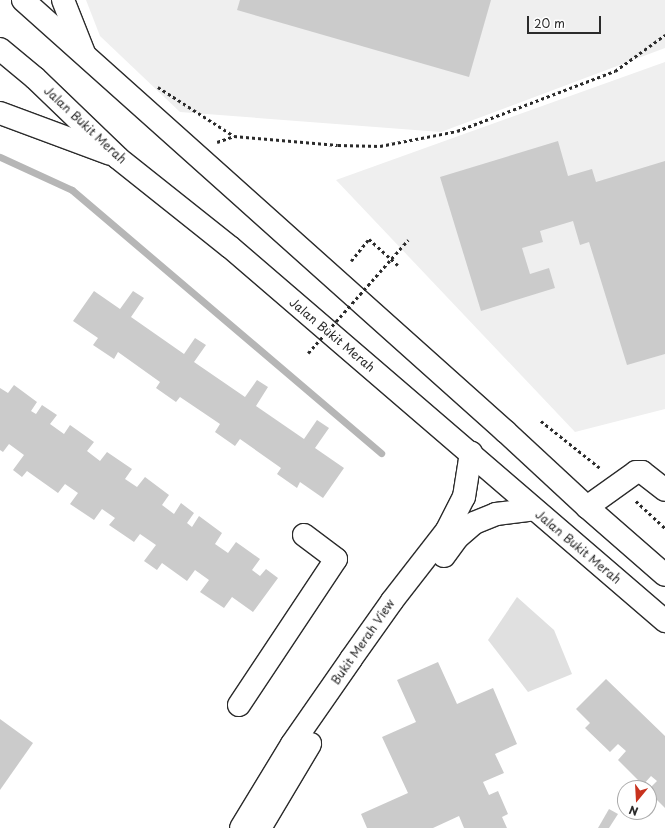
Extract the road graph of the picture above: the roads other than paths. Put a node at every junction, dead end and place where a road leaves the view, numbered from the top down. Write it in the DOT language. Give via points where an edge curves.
graph roads {
  1 [pos="22,0"];
  2 [pos="63,0"];
  3 [pos="0,49"];
  4 [pos="85,56"];
  5 [pos="0,113"];
  6 [pos="118,158"];
  7 [pos="471,453"];
  8 [pos="665,490"];
  9 [pos="587,507"];
  10 [pos="534,509"];
  11 [pos="304,535"];
  12 [pos="665,575"];
  13 [pos="665,621"];
  14 [pos="239,705"];
  15 [pos="298,749"];
  16 [pos="241,828"];
  17 [pos="260,828"];
  1 -- 4 [label="main road"];
  2 -- 4 [label="main road"];
  3 -- 6 [label="main road, Jalan Bukit Merah" via="35,78"];
  4 -- 9 [label="main road"];
  5 -- 6 [label="main road"];
  6 -- 7 [label="main road, Jalan Bukit Merah" via="230,247"];
  7 -- 10 [label="main road, Jalan Bukit Merah"];
  7 -- 15 [label="main road, Bukit Merah View" via="464,497 447,530 392,602"];
  8 -- 9 [label="main road" via="642,472 636,472"];
  9 -- 12 [label="main road"];
  10 -- 13 [label="main road, Jalan Bukit Merah"];
  10 -- 15 [label="main road, Bukit Merah View" via="496,514 474,523 457,538"];
  11 -- 14 [label="main road" via="336,558"];
  15 -- 16 [label="main road, Bukit Merah View"];
  15 -- 17 [label="main road, Bukit Merah View"];
}
